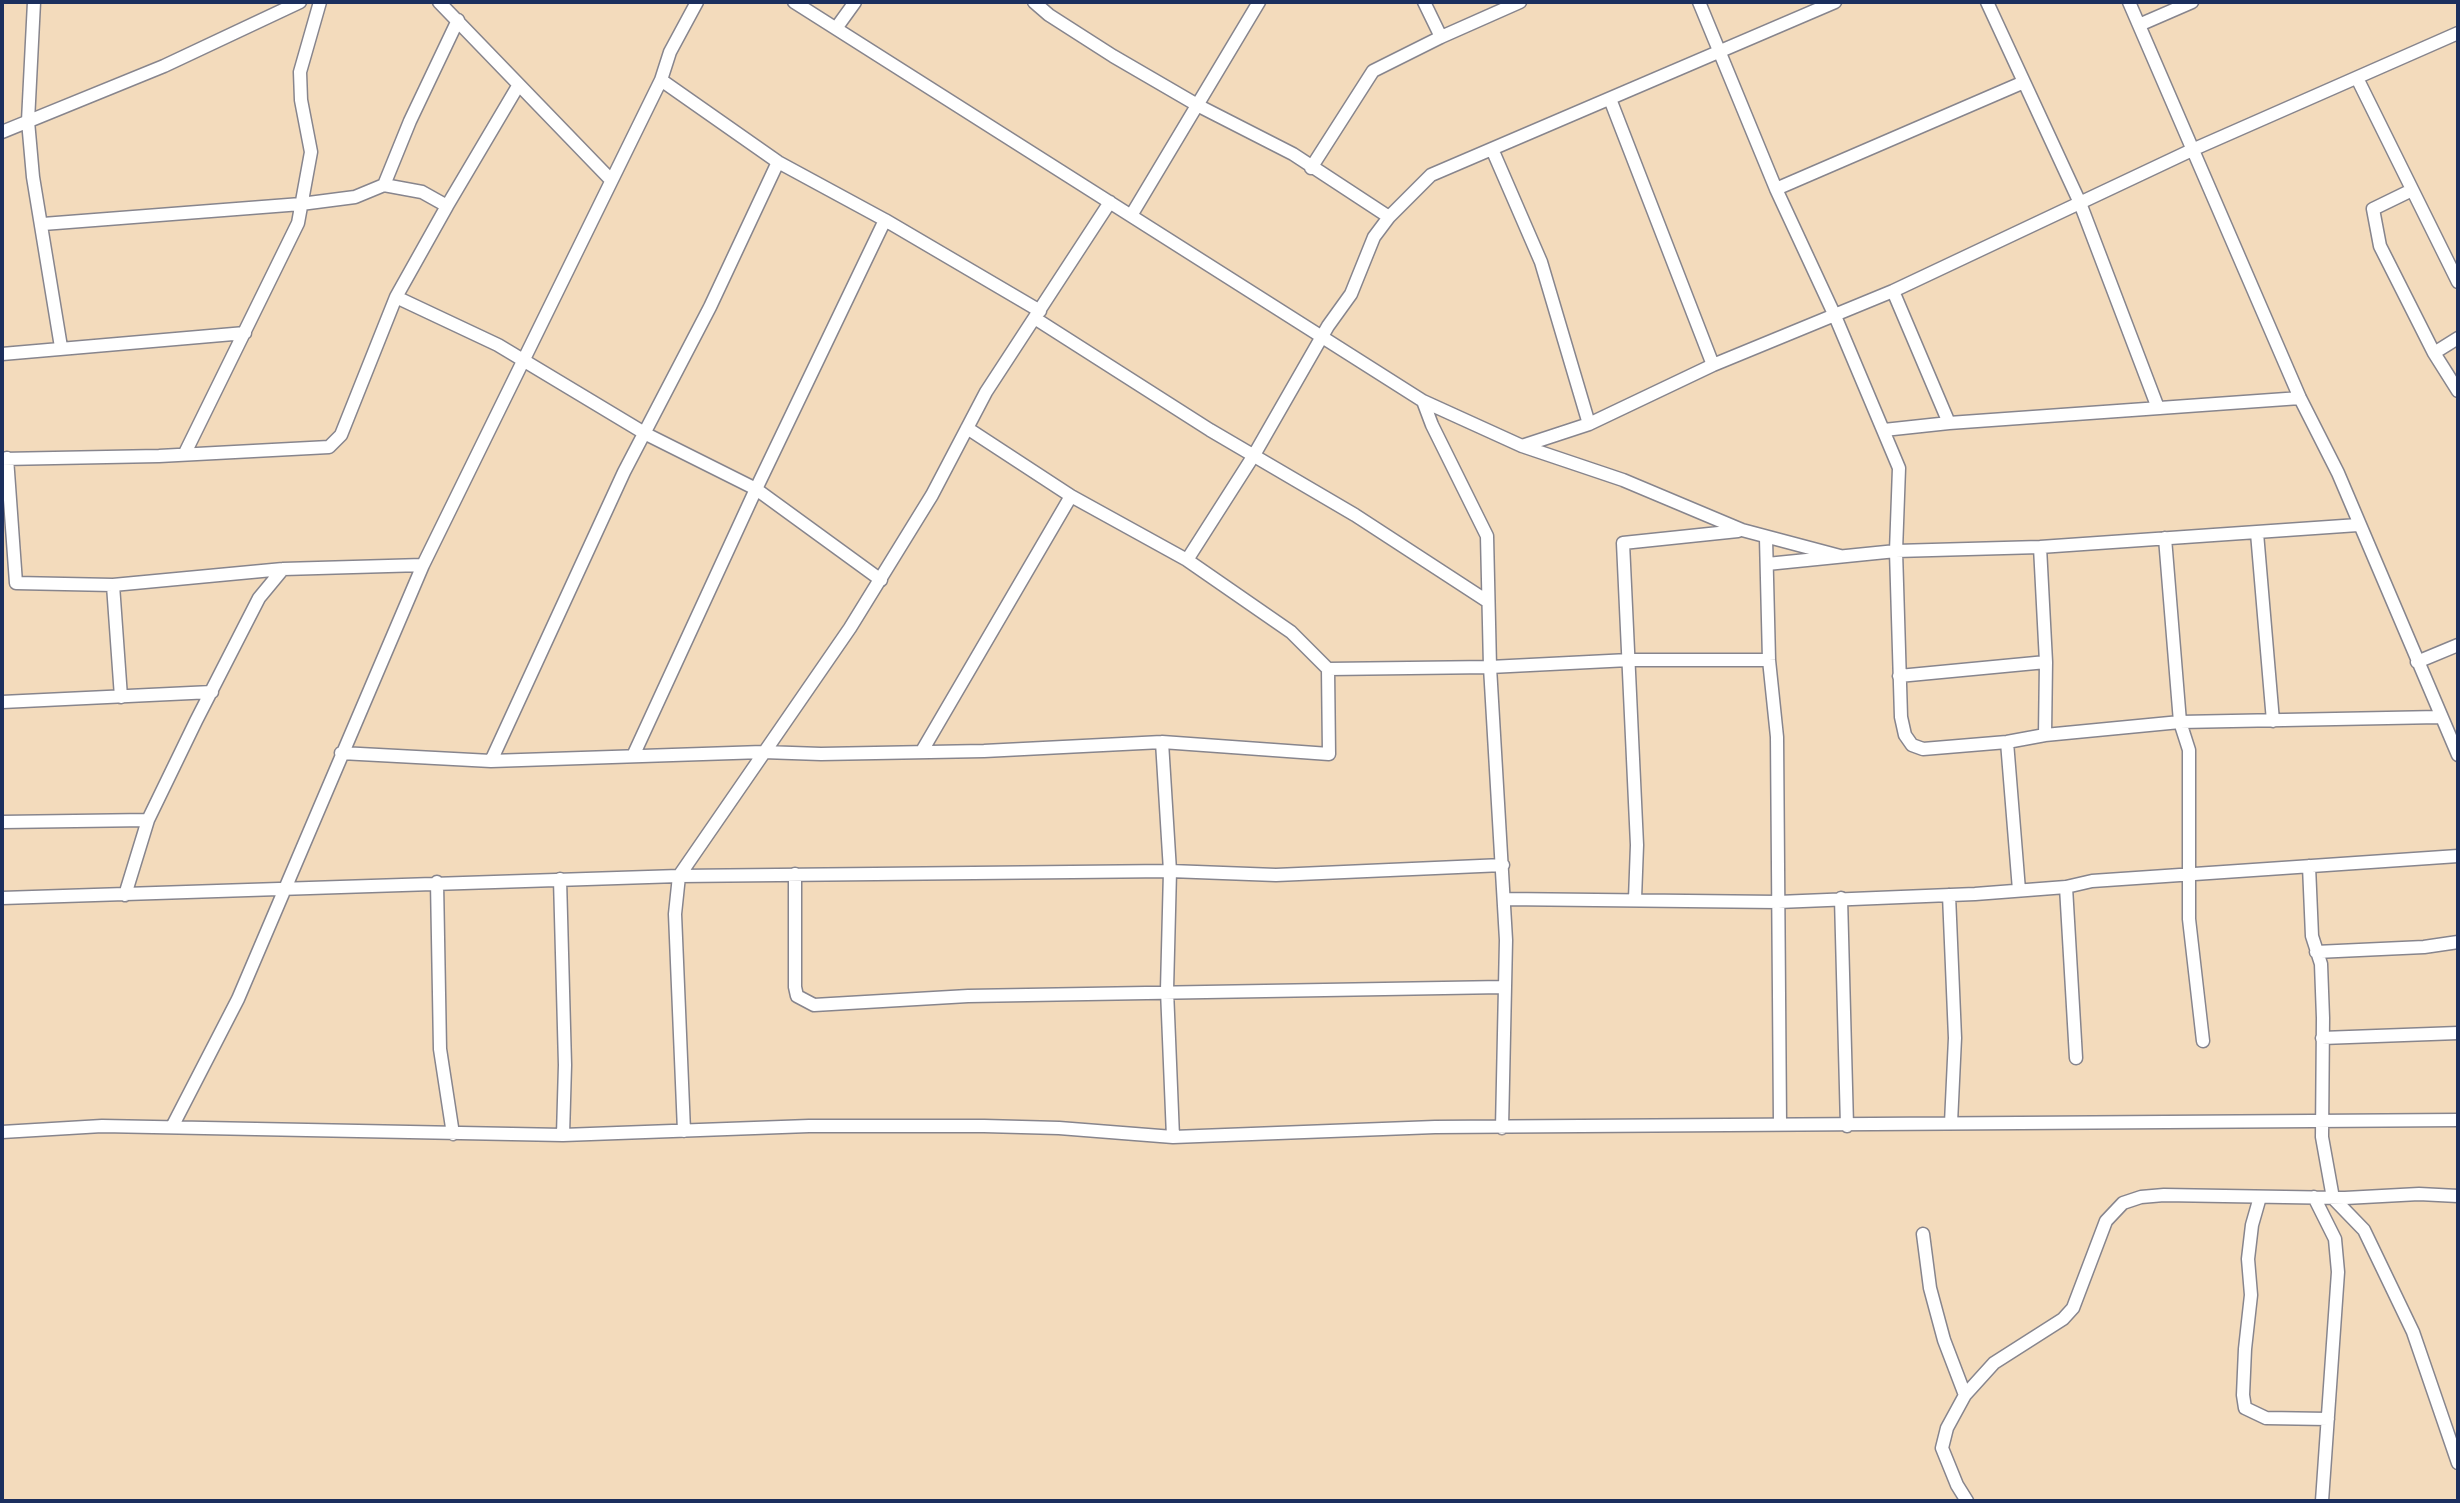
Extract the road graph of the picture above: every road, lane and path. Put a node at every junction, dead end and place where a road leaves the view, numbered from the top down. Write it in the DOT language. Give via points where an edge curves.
graph roads {
  1 [pos="34,2"];
  2 [pos="300,2"];
  3 [pos="320,2"];
  4 [pos="439,2"];
  5 [pos="697,2"];
  6 [pos="794,2"];
  7 [pos="855,2"];
  8 [pos="1034,2"];
  9 [pos="1259,2"];
  10 [pos="1424,2"];
  11 [pos="1520,2"];
  12 [pos="1699,2"];
  13 [pos="1835,2"];
  14 [pos="1987,2"];
  15 [pos="2129,2"];
  16 [pos="2192,2"];
  17 [pos="458,20"];
  18 [pos="2139,25"];
  19 [pos="837,27"];
  20 [pos="2458,33"];
  21 [pos="1441,37"];
  22 [pos="1719,50"];
  23 [pos="2357,78"];
  24 [pos="661,80"];
  25 [pos="2024,82"];
  26 [pos="517,86"];
  27 [pos="1610,99"];
  28 [pos="1199,106"];
  29 [pos="28,121"];
  30 [pos="2,132"];
  31 [pos="1492,149"];
  32 [pos="2192,149"];
  33 [pos="778,162"];
  34 [pos="1311,168"];
  35 [pos="611,180"];
  36 [pos="384,184"];
  37 [pos="1776,189"];
  38 [pos="2412,190"];
  39 [pos="1110,202"];
  40 [pos="2080,203"];
  41 [pos="302,204"];
  42 [pos="447,206"];
  43 [pos="1132,214"];
  44 [pos="1389,217"];
  45 [pos="885,220"];
  46 [pos="43,224"];
  47 [pos="2458,282"];
  48 [pos="1893,291"];
  49 [pos="396,297"];
  50 [pos="1038,315"];
  51 [pos="1835,316"];
  52 [pos="245,333"];
  53 [pos="1323,337"];
  54 [pos="2458,338"];
  55 [pos="61,347"];
  56 [pos="2434,353"];
  57 [pos="2,354"];
  58 [pos="524,360"];
  59 [pos="1713,365"];
  60 [pos="2458,391"];
  61 [pos="2300,398"];
  62 [pos="1423,401"];
  63 [pos="2158,408"];
  64 [pos="1949,423"];
  65 [pos="1589,424"];
  66 [pos="967,428"];
  67 [pos="1885,430"];
  68 [pos="646,434"];
  69 [pos="1522,446"];
  70 [pos="185,453"];
  71 [pos="1254,455"];
  72 [pos="5,459"];
  73 [pos="756,489"];
  74 [pos="1072,496"];
  75 [pos="2358,525"];
  76 [pos="1742,530"];
  77 [pos="2257,533"];
  78 [pos="1766,538"];
  79 [pos="2165,538"];
  80 [pos="2040,547"];
  81 [pos="1896,551"];
  82 [pos="1840,556"];
  83 [pos="1187,560"];
  84 [pos="1767,564"];
  85 [pos="424,565"];
  86 [pos="283,569"];
  87 [pos="881,580"];
  88 [pos="113,585"];
  89 [pos="1487,601"];
  90 [pos="2458,645"];
  91 [pos="1629,660"];
  92 [pos="1769,660"];
  93 [pos="2046,662"];
  94 [pos="2417,662"];
  95 [pos="1490,667"];
  96 [pos="1328,669"];
  97 [pos="1899,676"];
  98 [pos="212,692"];
  99 [pos="121,697"];
  100 [pos="2,702"];
  101 [pos="2439,716"];
  102 [pos="2273,721"];
  103 [pos="2180,722"];
  104 [pos="2045,734"];
  105 [pos="1162,742"];
  106 [pos="2007,743"];
  107 [pos="2457,749"];
  108 [pos="922,751"];
  109 [pos="763,752"];
  110 [pos="341,753"];
  111 [pos="632,756"];
  112 [pos="491,761"];
  113 [pos="148,820"];
  114 [pos="2,822"];
  115 [pos="2458,856"];
  116 [pos="1503,865"];
  117 [pos="2309,866"];
  118 [pos="1170,871"];
  119 [pos="2188,873"];
  120 [pos="795,874"];
  121 [pos="679,876"];
  122 [pos="560,879"];
  123 [pos="437,882"];
  124 [pos="2067,887"];
  125 [pos="2018,890"];
  126 [pos="282,891"];
  127 [pos="125,895"];
  128 [pos="1949,895"];
  129 [pos="2,898"];
  130 [pos="1841,898"];
  131 [pos="1504,900"];
  132 [pos="1635,900"];
  133 [pos="1778,902"];
  134 [pos="2458,942"];
  135 [pos="2316,952"];
  136 [pos="1503,986"];
  137 [pos="1167,990"];
  138 [pos="2458,1033"];
  139 [pos="2322,1038"];
  140 [pos="2203,1041"];
  141 [pos="2076,1058"];
  142 [pos="2322,1119"];
  143 [pos="2458,1120"];
  144 [pos="1951,1123"];
  145 [pos="1780,1124"];
  146 [pos="1847,1126"];
  147 [pos="172,1127"];
  148 [pos="1502,1128"];
  149 [pos="684,1131"];
  150 [pos="2,1132"];
  151 [pos="453,1134"];
  152 [pos="562,1135"];
  153 [pos="1173,1137"];
  154 [pos="2458,1196"];
  155 [pos="2260,1197"];
  156 [pos="2314,1197"];
  157 [pos="2333,1198"];
  158 [pos="1923,1234"];
  159 [pos="1965,1395"];
  160 [pos="2328,1419"];
  161 [pos="2458,1462"];
  162 [pos="1967,1501"];
  163 [pos="2322,1501"];
  1 -- 29 [label="street"];
  2 -- 29 [label="street" via="163,66"];
  3 -- 41 [label="street" via="300,72 312,152"];
  4 -- 17 [label="street"];
  5 -- 24 [label="street" via="670,52"];
  6 -- 19 [label="street"];
  7 -- 19 [label="street"];
  8 -- 28 [label="street" via="1113,56"];
  9 -- 28 [label="street"];
  10 -- 21 [label="street"];
  11 -- 21 [label="street"];
  12 -- 22 [label="street"];
  13 -- 22 [label="street"];
  14 -- 25 [label="street"];
  15 -- 18 [label="street"];
  16 -- 18 [label="street"];
  17 -- 26 [label="street"];
  17 -- 36 [label="street"];
  18 -- 32 [label="street"];
  19 -- 39 [label="street"];
  20 -- 23 [label="street"];
  21 -- 34 [label="street" via="1373,71"];
  22 -- 27 [label="street"];
  22 -- 37 [label="street"];
  23 -- 32 [label="street"];
  23 -- 38 [label="street"];
  24 -- 33 [label="street"];
  24 -- 35 [label="street"];
  25 -- 37 [label="street"];
  25 -- 40 [label="street"];
  26 -- 35 [label="street"];
  26 -- 42 [label="street"];
  27 -- 31 [label="street"];
  27 -- 59 [label="street"];
  28 -- 34 [label="street" via="1293,154"];
  28 -- 43 [label="street"];
  29 -- 30 [label="street"];
  29 -- 46 [label="street"];
  31 -- 44 [label="street" via="1431,175"];
  31 -- 65 [label="street" via="1541,262"];
  32 -- 40 [label="street"];
  32 -- 61 [label="street"];
  33 -- 45 [label="street"];
  33 -- 68 [label="street"];
  34 -- 44 [label="street"];
  35 -- 58 [label="street"];
  36 -- 41 [label="street" via="355,197"];
  36 -- 42 [label="street" via="422,192"];
  37 -- 51 [label="street"];
  38 -- 47 [label="street"];
  38 -- 56 [label="street" via="2372,209 2380,246"];
  39 -- 43 [label="street"];
  39 -- 50 [label="street"];
  40 -- 48 [label="street"];
  40 -- 63 [label="street"];
  41 -- 46 [label="street"];
  41 -- 52 [label="street" via="298,223"];
  42 -- 49 [label="street"];
  43 -- 53 [label="street"];
  44 -- 53 [label="street" via="1374,237 1352,294"];
  45 -- 50 [label="street"];
  45 -- 73 [label="street"];
  46 -- 55 [label="street"];
  48 -- 51 [label="street"];
  48 -- 64 [label="street"];
  49 -- 58 [label="street"];
  49 -- 70 [label="street" via="341,435 329,447"];
  50 -- 66 [label="street"];
  50 -- 71 [label="street"];
  51 -- 59 [label="street"];
  51 -- 67 [label="street"];
  52 -- 55 [label="street"];
  52 -- 70 [label="street"];
  53 -- 62 [label="street"];
  53 -- 71 [label="street"];
  54 -- 56 [label="street"];
  55 -- 57 [label="street"];
  56 -- 60 [label="street"];
  58 -- 68 [label="street"];
  58 -- 85 [label="street"];
  59 -- 65 [label="street"];
  61 -- 63 [label="street"];
  61 -- 75 [label="street"];
  62 -- 69 [label="street"];
  62 -- 89 [label="street" via="1487,536"];
  63 -- 64 [label="street"];
  64 -- 67 [label="street"];
  65 -- 69 [label="street"];
  66 -- 74 [label="street"];
  66 -- 87 [label="street"];
  67 -- 81 [label="street" via="1899,468"];
  68 -- 73 [label="street"];
  68 -- 112 [label="street" via="624,472"];
  69 -- 76 [label="street"];
  70 -- 72 [label="street"];
  71 -- 83 [label="street"];
  71 -- 89 [label="street"];
  72 -- 88 [label="street" via="16,583"];
  73 -- 87 [label="street"];
  73 -- 111 [label="street"];
  74 -- 83 [label="street"];
  74 -- 108 [label="street"];
  75 -- 77 [label="street"];
  75 -- 94 [label="street"];
  76 -- 78 [label="street"];
  76 -- 91 [label="street" via="1623,544"];
  77 -- 79 [label="street"];
  77 -- 102 [label="street"];
  78 -- 82 [label="street"];
  78 -- 84 [label="street"];
  79 -- 80 [label="street"];
  79 -- 103 [label="street"];
  80 -- 81 [label="street"];
  80 -- 93 [label="street"];
  81 -- 82 [label="street"];
  81 -- 97 [label="street"];
  82 -- 84 [label="street"];
  83 -- 96 [label="street" via="1290,632"];
  84 -- 92 [label="street"];
  85 -- 86 [label="street"];
  85 -- 110 [label="street"];
  86 -- 88 [label="street"];
  86 -- 98 [label="street" via="259,598"];
  87 -- 109 [label="street"];
  88 -- 99 [label="street"];
  89 -- 95 [label="street"];
  90 -- 94 [label="street"];
  91 -- 92 [label="street"];
  91 -- 95 [label="street"];
  91 -- 132 [label="street"];
  92 -- 133 [label="street" via="1777,737"];
  93 -- 97 [label="street"];
  93 -- 104 [label="street"];
  94 -- 101 [label="street"];
  95 -- 96 [label="street"];
  95 -- 116 [label="street"];
  96 -- 105 [label="street" via="1329,754"];
  97 -- 106 [label="street" via="1902,726 1912,744 1923,749"];
  98 -- 99 [label="street"];
  98 -- 113 [label="street"];
  99 -- 100 [label="street"];
  101 -- 102 [label="street"];
  101 -- 107 [label="street"];
  102 -- 103 [label="street"];
  103 -- 104 [label="street"];
  103 -- 119 [label="street" via="2189,750"];
  104 -- 106 [label="street"];
  105 -- 108 [label="street"];
  105 -- 118 [label="street"];
  106 -- 125 [label="street"];
  108 -- 109 [label="street"];
  109 -- 111 [label="street"];
  109 -- 121 [label="street"];
  110 -- 112 [label="street"];
  110 -- 126 [label="street"];
  111 -- 112 [label="street"];
  113 -- 114 [label="street"];
  113 -- 127 [label="street"];
  115 -- 117 [label="street"];
  116 -- 118 [label="street" via="1276,875"];
  116 -- 131 [label="street"];
  117 -- 119 [label="street"];
  117 -- 135 [label="street"];
  118 -- 120 [label="street"];
  118 -- 137 [label="street"];
  119 -- 124 [label="street"];
  119 -- 140 [label="street"];
  120 -- 121 [label="street"];
  120 -- 137 [label="street" via="794,987 797,996 814,1005"];
  121 -- 122 [label="street"];
  121 -- 149 [label="street" via="674,914"];
  122 -- 123 [label="street"];
  122 -- 152 [label="street" via="565,1065"];
  123 -- 126 [label="street"];
  123 -- 151 [label="street" via="440,1049"];
  124 -- 125 [label="street"];
  124 -- 141 [label="street"];
  125 -- 128 [label="street"];
  126 -- 127 [label="street"];
  126 -- 147 [label="street" via="238,999"];
  127 -- 129 [label="street"];
  128 -- 130 [label="street"];
  128 -- 144 [label="street" via="1955,1038"];
  130 -- 133 [label="street"];
  130 -- 146 [label="street"];
  131 -- 132 [label="street"];
  131 -- 136 [label="street"];
  132 -- 133 [label="street"];
  133 -- 145 [label="street"];
  134 -- 135 [label="street"];
  135 -- 139 [label="street" via="2321,964"];
  136 -- 137 [label="street"];
  136 -- 148 [label="street"];
  137 -- 153 [label="street"];
  138 -- 139 [label="street"];
  139 -- 142 [label="street"];
  142 -- 143 [label="street"];
  142 -- 144 [label="street" via="2129,1125"];
  142 -- 157 [label="street"];
  144 -- 146 [label="street"];
  145 -- 146 [label="street"];
  145 -- 148 [label="street"];
  147 -- 150 [label="street"];
  147 -- 151 [label="street"];
  148 -- 153 [label="street"];
  149 -- 152 [label="street"];
  149 -- 153 [label="street" via="984,1126"];
  151 -- 152 [label="street"];
  154 -- 157 [label="street"];
  155 -- 156 [label="street"];
  155 -- 159 [label="street" via="2164,1195 2123,1203 2106,1222 2073,1308 1994,1363"];
  155 -- 160 [label="street" via="2249,1259 2245,1408 2266,1418"];
  156 -- 157 [label="street"];
  156 -- 160 [label="street" via="2337,1248"];
  157 -- 161 [label="street" via="2364,1230 2413,1332"];
  158 -- 159 [label="street" via="1930,1288"];
  159 -- 162 [label="street" via="1942,1448"];
  160 -- 163 [label="street"];
}
